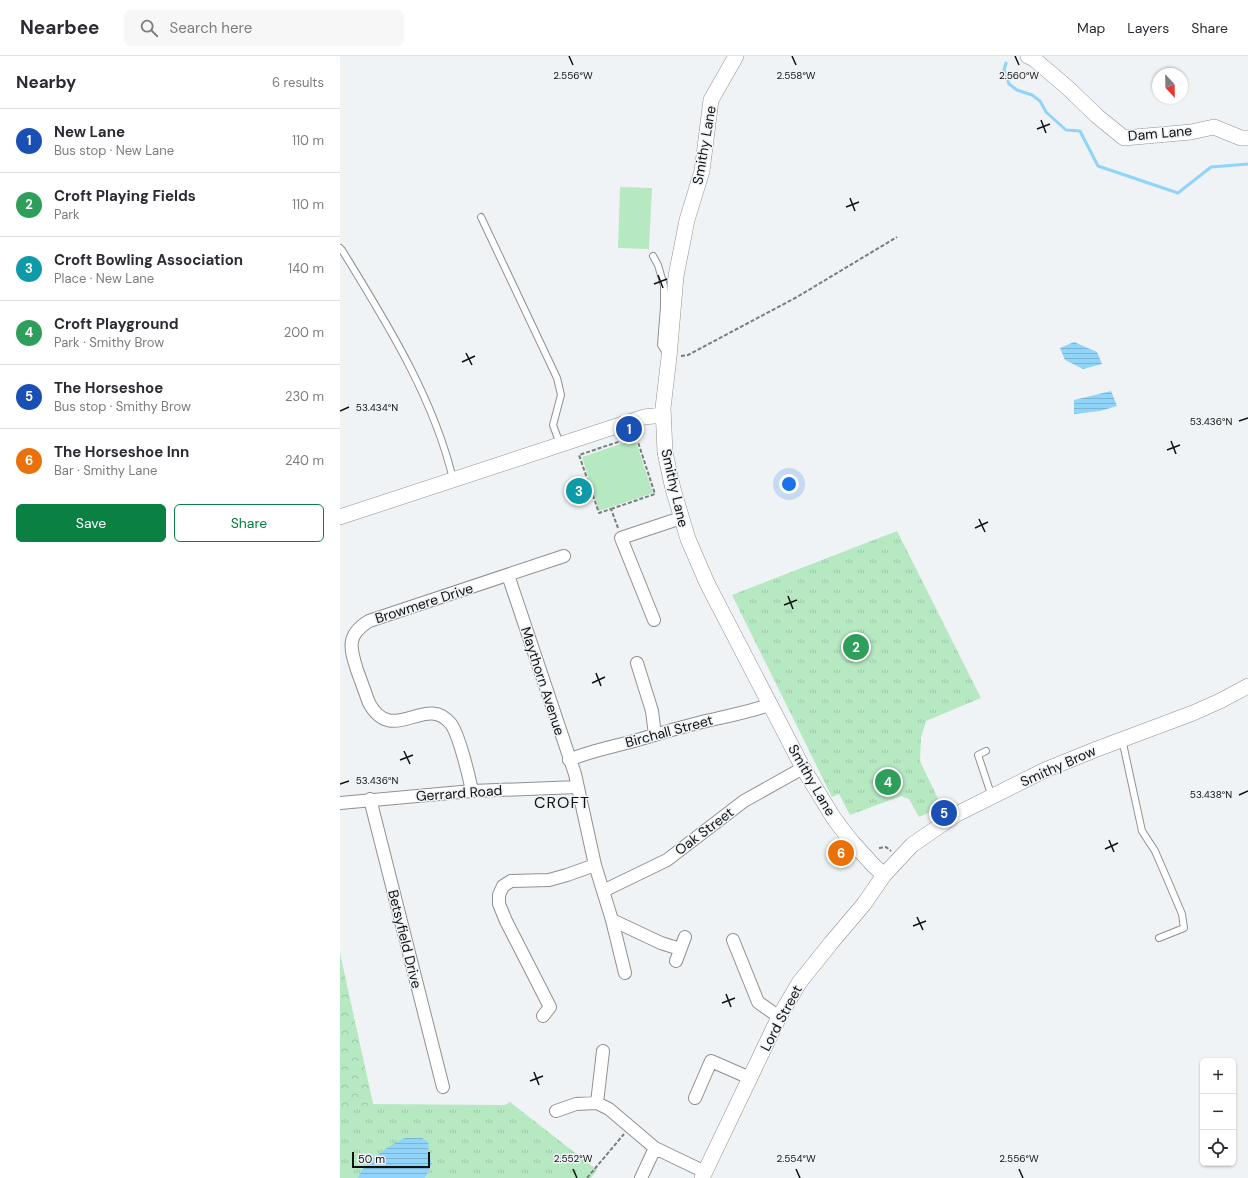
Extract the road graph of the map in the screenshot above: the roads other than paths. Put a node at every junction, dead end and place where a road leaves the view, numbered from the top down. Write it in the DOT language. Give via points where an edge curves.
graph roads {
  1 [pos="736,56"];
  2 [pos="1028,56"];
  3 [pos="1248,138"];
  4 [pos="481,217"];
  5 [pos="340,248"];
  6 [pos="652,256"];
  7 [pos="669,357"];
  8 [pos="663,415"];
  9 [pos="560,445"];
  10 [pos="454,480"];
  11 [pos="340,517"];
  12 [pos="681,518"];
  13 [pos="564,556"];
  14 [pos="508,575"];
  15 [pos="654,620"];
  16 [pos="637,663"];
  17 [pos="1248,686"];
  18 [pos="769,705"];
  19 [pos="655,735"];
  20 [pos="1122,739"];
  21 [pos="986,751"];
  22 [pos="569,760"];
  23 [pos="803,768"];
  24 [pos="578,787"];
  25 [pos="472,791"];
  26 [pos="992,797"];
  27 [pos="370,799"];
  28 [pos="340,803"];
  29 [pos="595,865"];
  30 [pos="884,875"];
  31 [pos="603,891"];
  32 [pos="612,920"];
  33 [pos="685,937"];
  34 [pos="1159,938"];
  35 [pos="733,940"];
  36 [pos="680,950"];
  37 [pos="676,961"];
  38 [pos="625,972"];
  39 [pos="543,1016"];
  40 [pos="779,1017"];
  41 [pos="603,1051"];
  42 [pos="750,1078"];
  43 [pos="445,1080"];
  44 [pos="695,1098"];
  45 [pos="597,1103"];
  46 [pos="556,1112"];
  47 [pos="655,1148"];
  48 [pos="703,1175"];
  49 [pos="641,1178"];
  1 -- 7 [label="street, Smithy Lane" via="712,100 702,171 687,220 676,276"];
  2 -- 3 [label="street, Dam Lane" via="1124,138 1191,132 1214,127 1241,138"];
  4 -- 9 [label="lane" via="558,378 561,395 553,425"];
  5 -- 10 [label="lane" via="400,346 429,410"];
  6 -- 7 [label="lane" via="658,265 664,286 661,345"];
  7 -- 8 [label="street, Smithy Lane"];
  8 -- 9 [label="street" via="644,417"];
  8 -- 12 [label="street, Smithy Lane" via="665,452"];
  9 -- 10 [label="street"];
  10 -- 11 [label="street"];
  12 -- 15 [label="street" via="622,538"];
  12 -- 18 [label="street, Smithy Lane" via="707,583"];
  13 -- 14 [label="street, Browmere Drive"];
  14 -- 22 [label="street, Maythorn Avenue"];
  14 -- 25 [label="street, Browmere Drive" via="369,621 356,631 351,644 368,703 376,715 394,722 432,713 450,723 469,775"];
  16 -- 19 [label="street" via="648,682"];
  17 -- 20 [label="street, Smithy Brow" via="1193,713"];
  18 -- 19 [label="street, Birchall Street"];
  18 -- 23 [label="street, Smithy Lane"];
  19 -- 22 [label="street, Birchall Street" via="603,748"];
  20 -- 26 [label="street, Smithy Brow" via="1064,761"];
  20 -- 34 [label="lane" via="1142,831 1155,851 1182,914 1184,928"];
  21 -- 26 [label="lane" via="978,756"];
  22 -- 24 [label="street, Maythorn Avenue"];
  23 -- 30 [label="street, Smithy Lane" via="841,828"];
  23 -- 31 [label="street, Oak Street" via="744,801 663,862"];
  24 -- 25 [label="street, Gerrard Road"];
  24 -- 29 [label="street, Maythorn Avenue"];
  25 -- 27 [label="street, Gerrard Road"];
  26 -- 30 [label="street, Smithy Brow" via="957,814 922,837 904,852"];
  27 -- 28 [label="street, Gerrard Road"];
  27 -- 43 [label="street, Betsyfield Drive"];
  29 -- 31 [label="street, Maythorn Avenue"];
  29 -- 39 [label="street" via="549,880 511,881 500,890 500,910 532,982 550,1007"];
  30 -- 40 [label="street, Lord Street" via="864,904 812,966"];
  31 -- 32 [label="street, Maythorn Avenue"];
  32 -- 36 [label="street" via="661,944"];
  32 -- 38 [label="street, Maythorn Avenue"];
  33 -- 36 [label="street"];
  35 -- 40 [label="street" via="758,1002"];
  36 -- 37 [label="street"];
  40 -- 42 [label="street, Lord Street"];
  41 -- 45 [label="street"];
  42 -- 44 [label="street" via="711,1061"];
  42 -- 48 [label="street, Lord Street"];
  45 -- 46 [label="street" via="576,1104"];
  45 -- 47 [label="street" via="609,1109"];
  47 -- 48 [label="street"];
  47 -- 49 [label="street"];
}
